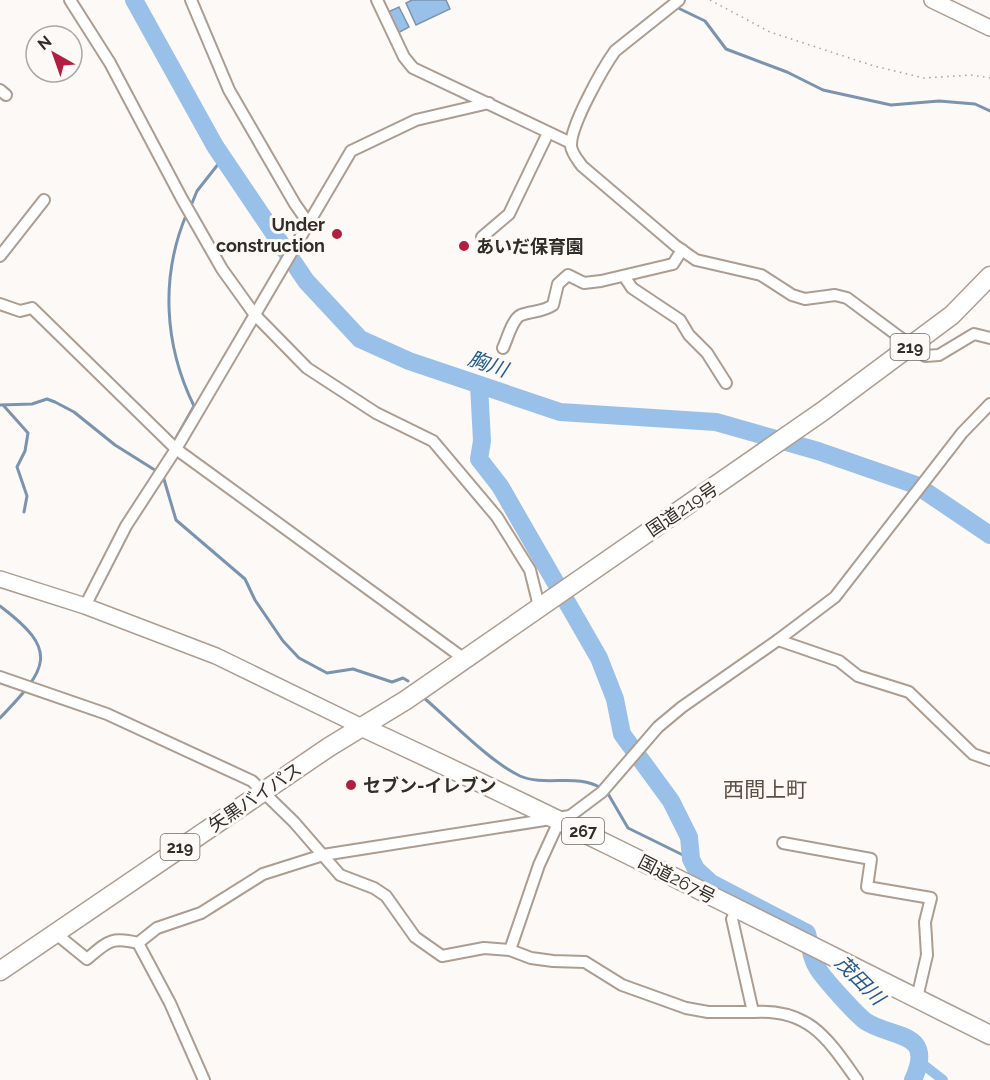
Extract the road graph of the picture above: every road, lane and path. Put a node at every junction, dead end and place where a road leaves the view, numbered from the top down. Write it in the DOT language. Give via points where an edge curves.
graph roads {
  1 [pos="70,0"];
  2 [pos="191,0"];
  3 [pos="377,0"];
  4 [pos="679,0"];
  5 [pos="710,0"];
  6 [pos="932,0"];
  7 [pos="990,28"];
  8 [pos="990,78"];
  9 [pos="489,103"];
  10 [pos="548,133"];
  11 [pos="571,143"];
  12 [pos="44,200"];
  13 [pos="307,227"];
  14 [pos="482,237"];
  15 [pos="682,250"];
  16 [pos="0,256"];
  17 [pos="624,276"];
  18 [pos="990,276"];
  19 [pos="0,304"];
  20 [pos="256,312"];
  21 [pos="990,338"];
  22 [pos="910,347"];
  23 [pos="503,348"];
  24 [pos="726,383"];
  25 [pos="990,404"];
  26 [pos="176,449"];
  27 [pos="0,579"];
  28 [pos="544,602"];
  29 [pos="85,606"];
  30 [pos="778,640"];
  31 [pos="463,658"];
  32 [pos="0,677"];
  33 [pos="362,727"];
  34 [pos="990,760"];
  35 [pos="263,792"];
  36 [pos="560,819"];
  37 [pos="783,843"];
  38 [pos="323,855"];
  39 [pos="736,910"];
  40 [pos="55,933"];
  41 [pos="138,943"];
  42 [pos="510,950"];
  43 [pos="0,971"];
  44 [pos="916,998"];
  45 [pos="753,1012"];
  46 [pos="990,1035"];
  47 [pos="204,1080"];
  48 [pos="857,1080"];
  1 -- 20 [label="street" via="111,63 222,269"];
  2 -- 13 [label="street" via="230,90"];
  3 -- 9 [label="street" via="413,68"];
  4 -- 11 [label="street" via="615,51 599,77"];
  5 -- 8 [label="path" via="770,32 874,66 924,78"];
  6 -- 7 [label="street"];
  9 -- 10 [label="street"];
  9 -- 13 [label="street" via="416,120 351,151"];
  10 -- 11 [label="street"];
  10 -- 14 [label="street" via="509,214"];
  11 -- 15 [label="street" via="582,166"];
  12 -- 16 [label="street"];
  13 -- 20 [label="street"];
  15 -- 17 [label="street" via="673,264"];
  15 -- 22 [label="street" via="696,260 761,275 805,299 835,295 847,298"];
  17 -- 23 [label="street" via="584,282 568,275 558,284 553,305 517,318"];
  17 -- 24 [label="street" via="632,288 680,320"];
  18 -- 22 [label="highway, 国道219号 / 219" via="952,315"];
  19 -- 26 [label="street" via="20,311 32,308"];
  20 -- 26 [label="street"];
  20 -- 28 [label="street" via="307,368 376,413 433,441 497,517 530,570"];
  21 -- 22 [label="street" via="974,334 930,357"];
  22 -- 28 [label="highway, 国道219号 / 219"];
  25 -- 30 [label="street" via="978,414 835,597"];
  26 -- 29 [label="street" via="126,526"];
  26 -- 31 [label="street"];
  27 -- 29 [label="street"];
  28 -- 31 [label="highway, 国道219号 / 219"];
  29 -- 33 [label="street" via="216,656"];
  30 -- 34 [label="street" via="839,661 858,676 909,692 973,754"];
  30 -- 36 [label="street" via="682,707 658,727 604,790"];
  31 -- 33 [label="highway, 国道219号 / 219"];
  32 -- 35 [label="street" via="107,714 238,774"];
  33 -- 35 [label="highway, 矢黒バイパス / 219"];
  33 -- 36 [label="highway, 国道267号 / 267"];
  35 -- 38 [label="street"];
  35 -- 40 [label="highway, 矢黒バイパス / 219"];
  36 -- 38 [label="street"];
  36 -- 39 [label="highway, 国道267号 / 267"];
  36 -- 42 [label="street" via="539,865"];
  37 -- 44 [label="street" via="871,858 867,887 931,898 925,922 927,955"];
  38 -- 41 [label="street" via="263,874 201,913 157,928"];
  38 -- 42 [label="street" via="340,875 386,896 415,937 442,956 484,948"];
  39 -- 44 [label="highway, 国道267号 / 267"];
  39 -- 45 [label="street" via="732,919"];
  40 -- 41 [label="street" via="87,959 106,942 120,939"];
  40 -- 43 [label="highway, 矢黒バイパス / 219"];
  41 -- 47 [label="street" via="155,971"];
  42 -- 45 [label="street" via="531,958 585,962 622,985 686,1008"];
  44 -- 46 [label="highway, 国道267号 / 267"];
  45 -- 48 [label="street" via="791,1014 809,1023 827,1039"];
}
